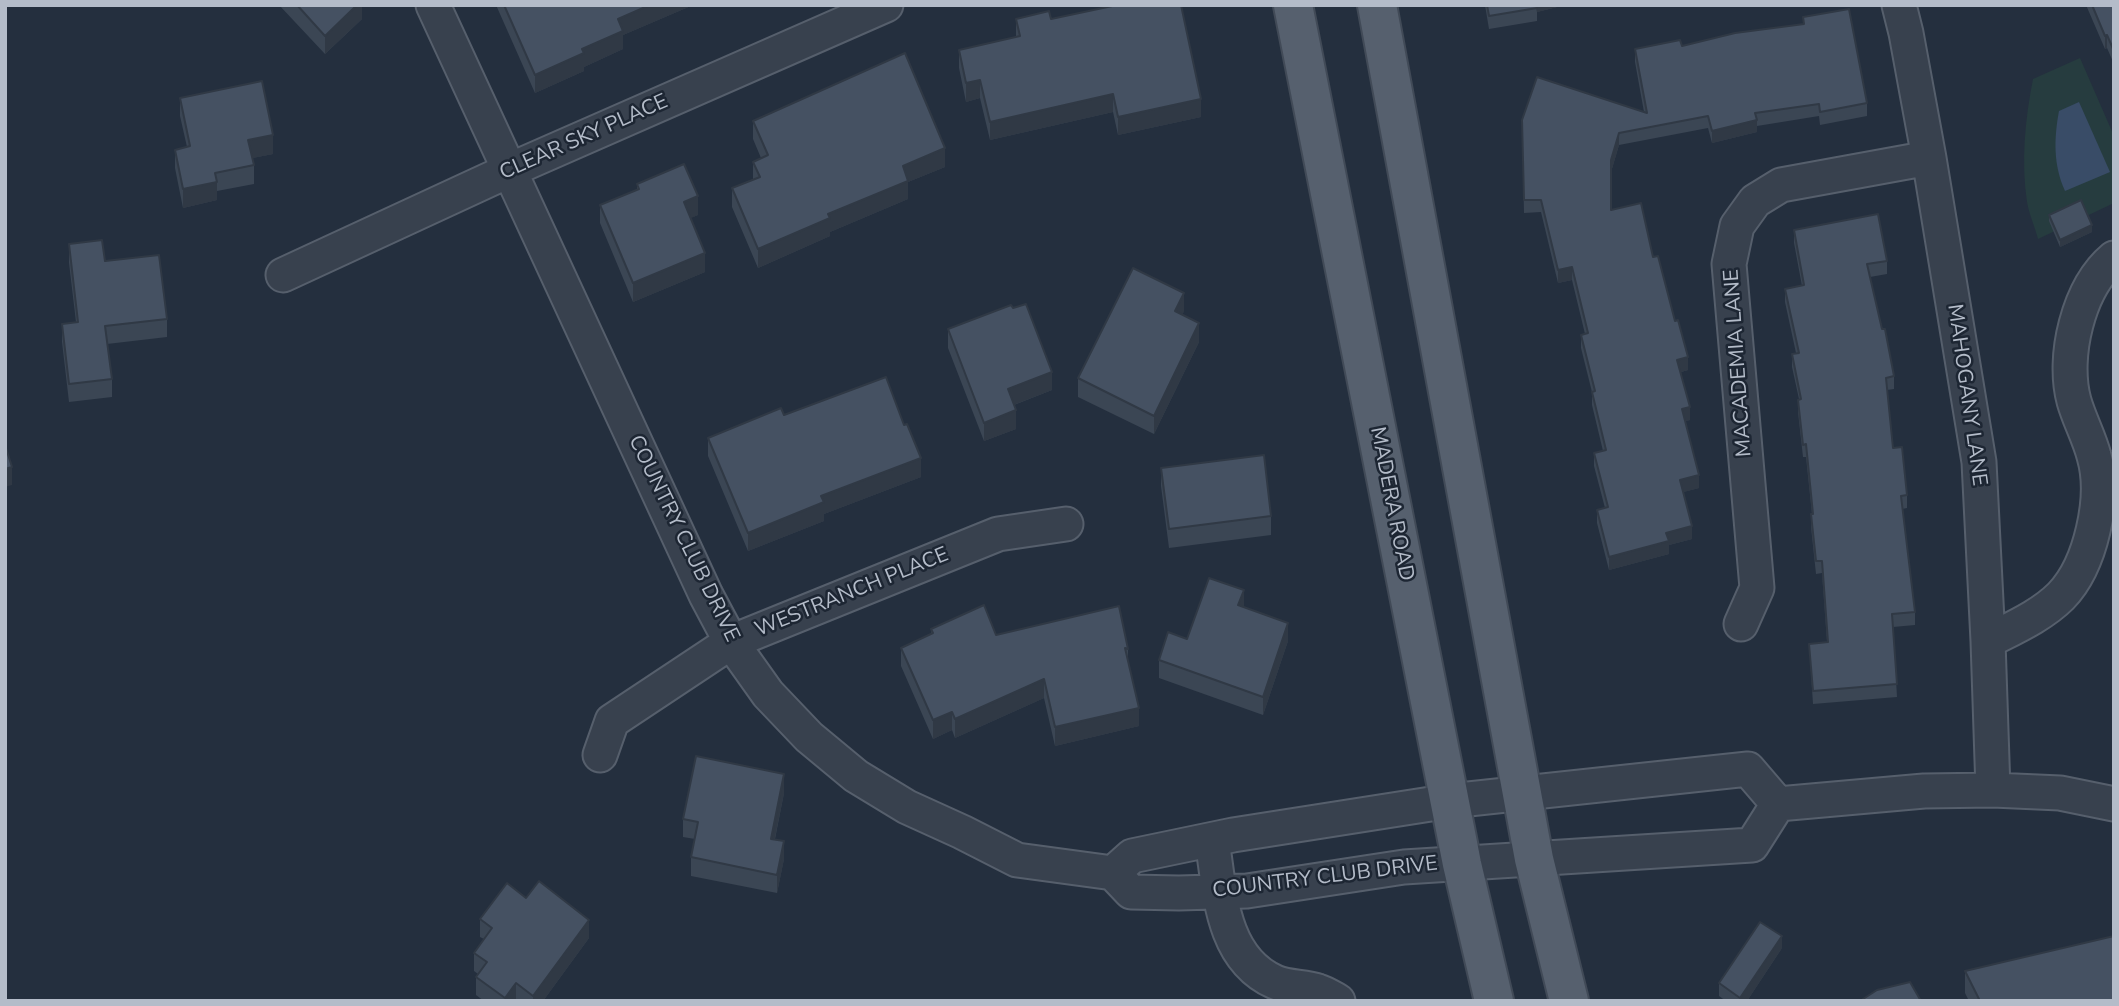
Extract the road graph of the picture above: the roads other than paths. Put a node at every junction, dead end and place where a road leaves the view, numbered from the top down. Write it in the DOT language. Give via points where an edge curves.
graph roads {
  1 [pos="433,5"];
  2 [pos="886,5"];
  3 [pos="1293,5"];
  4 [pos="1377,5"];
  5 [pos="1899,5"];
  6 [pos="1929,158"];
  7 [pos="510,170"];
  8 [pos="2114,258"];
  9 [pos="284,275"];
  10 [pos="1066,524"];
  11 [pos="1741,624"];
  12 [pos="1989,641"];
  13 [pos="731,642"];
  14 [pos="600,755"];
  15 [pos="1993,790"];
  16 [pos="1522,793"];
  17 [pos="1450,801"];
  18 [pos="1778,804"];
  19 [pos="2114,804"];
  20 [pos="1212,839"];
  21 [pos="1534,859"];
  22 [pos="1462,863"];
  23 [pos="1113,873"];
  24 [pos="1220,892"];
  25 [pos="1338,1001"];
  26 [pos="1494,1001"];
  27 [pos="1570,1001"];
  1 -- 7 [label="street, COUNTRY CLUB DRIVE"];
  2 -- 7 [label="street, CLEAR SKY PLACE"];
  3 -- 17 [label="main road, MADERA ROAD"];
  4 -- 16 [label="main road"];
  5 -- 6 [label="street, MAHOGANY LANE"];
  6 -- 11 [label="street, MACADEMIA LANE" via="1781,185 1755,201 1737,226 1730,264 1757,588"];
  6 -- 12 [label="street, MAHOGANY LANE" via="1979,462"];
  7 -- 9 [label="street, CLEAR SKY PLACE"];
  7 -- 13 [label="street, COUNTRY CLUB DRIVE"];
  8 -- 12 [label="street" via="2092,284 2072,342 2074,399 2095,457 2099,483 2087,550 2061,596"];
  10 -- 13 [label="street, WESTRANCH PLACE" via="998,534"];
  12 -- 15 [label="street, MAHOGANY LANE"];
  13 -- 14 [label="street, WESTRANCH PLACE" via="612,721"];
  13 -- 23 [label="street, COUNTRY CLUB DRIVE" via="768,694 809,737 856,776 907,807 1017,860"];
  15 -- 18 [label="street"];
  15 -- 19 [label="street" via="2060,793"];
  16 -- 17 [label="street"];
  16 -- 18 [label="street" via="1748,769"];
  16 -- 21 [label="main road"];
  17 -- 20 [label="street"];
  17 -- 22 [label="main road, MADERA ROAD"];
  18 -- 21 [label="street, COUNTRY CLUB DRIVE" via="1752,845"];
  20 -- 23 [label="street" via="1132,856"];
  20 -- 24 [label="street"];
  21 -- 22 [label="street, COUNTRY CLUB DRIVE"];
  21 -- 27 [label="main road"];
  22 -- 24 [label="street, COUNTRY CLUB DRIVE"];
  22 -- 26 [label="main road, MADERA ROAD"];
  23 -- 24 [label="street, COUNTRY CLUB DRIVE" via="1131,892"];
  24 -- 25 [label="street" via="1234,944 1253,970 1277,983 1320,991"];
}
